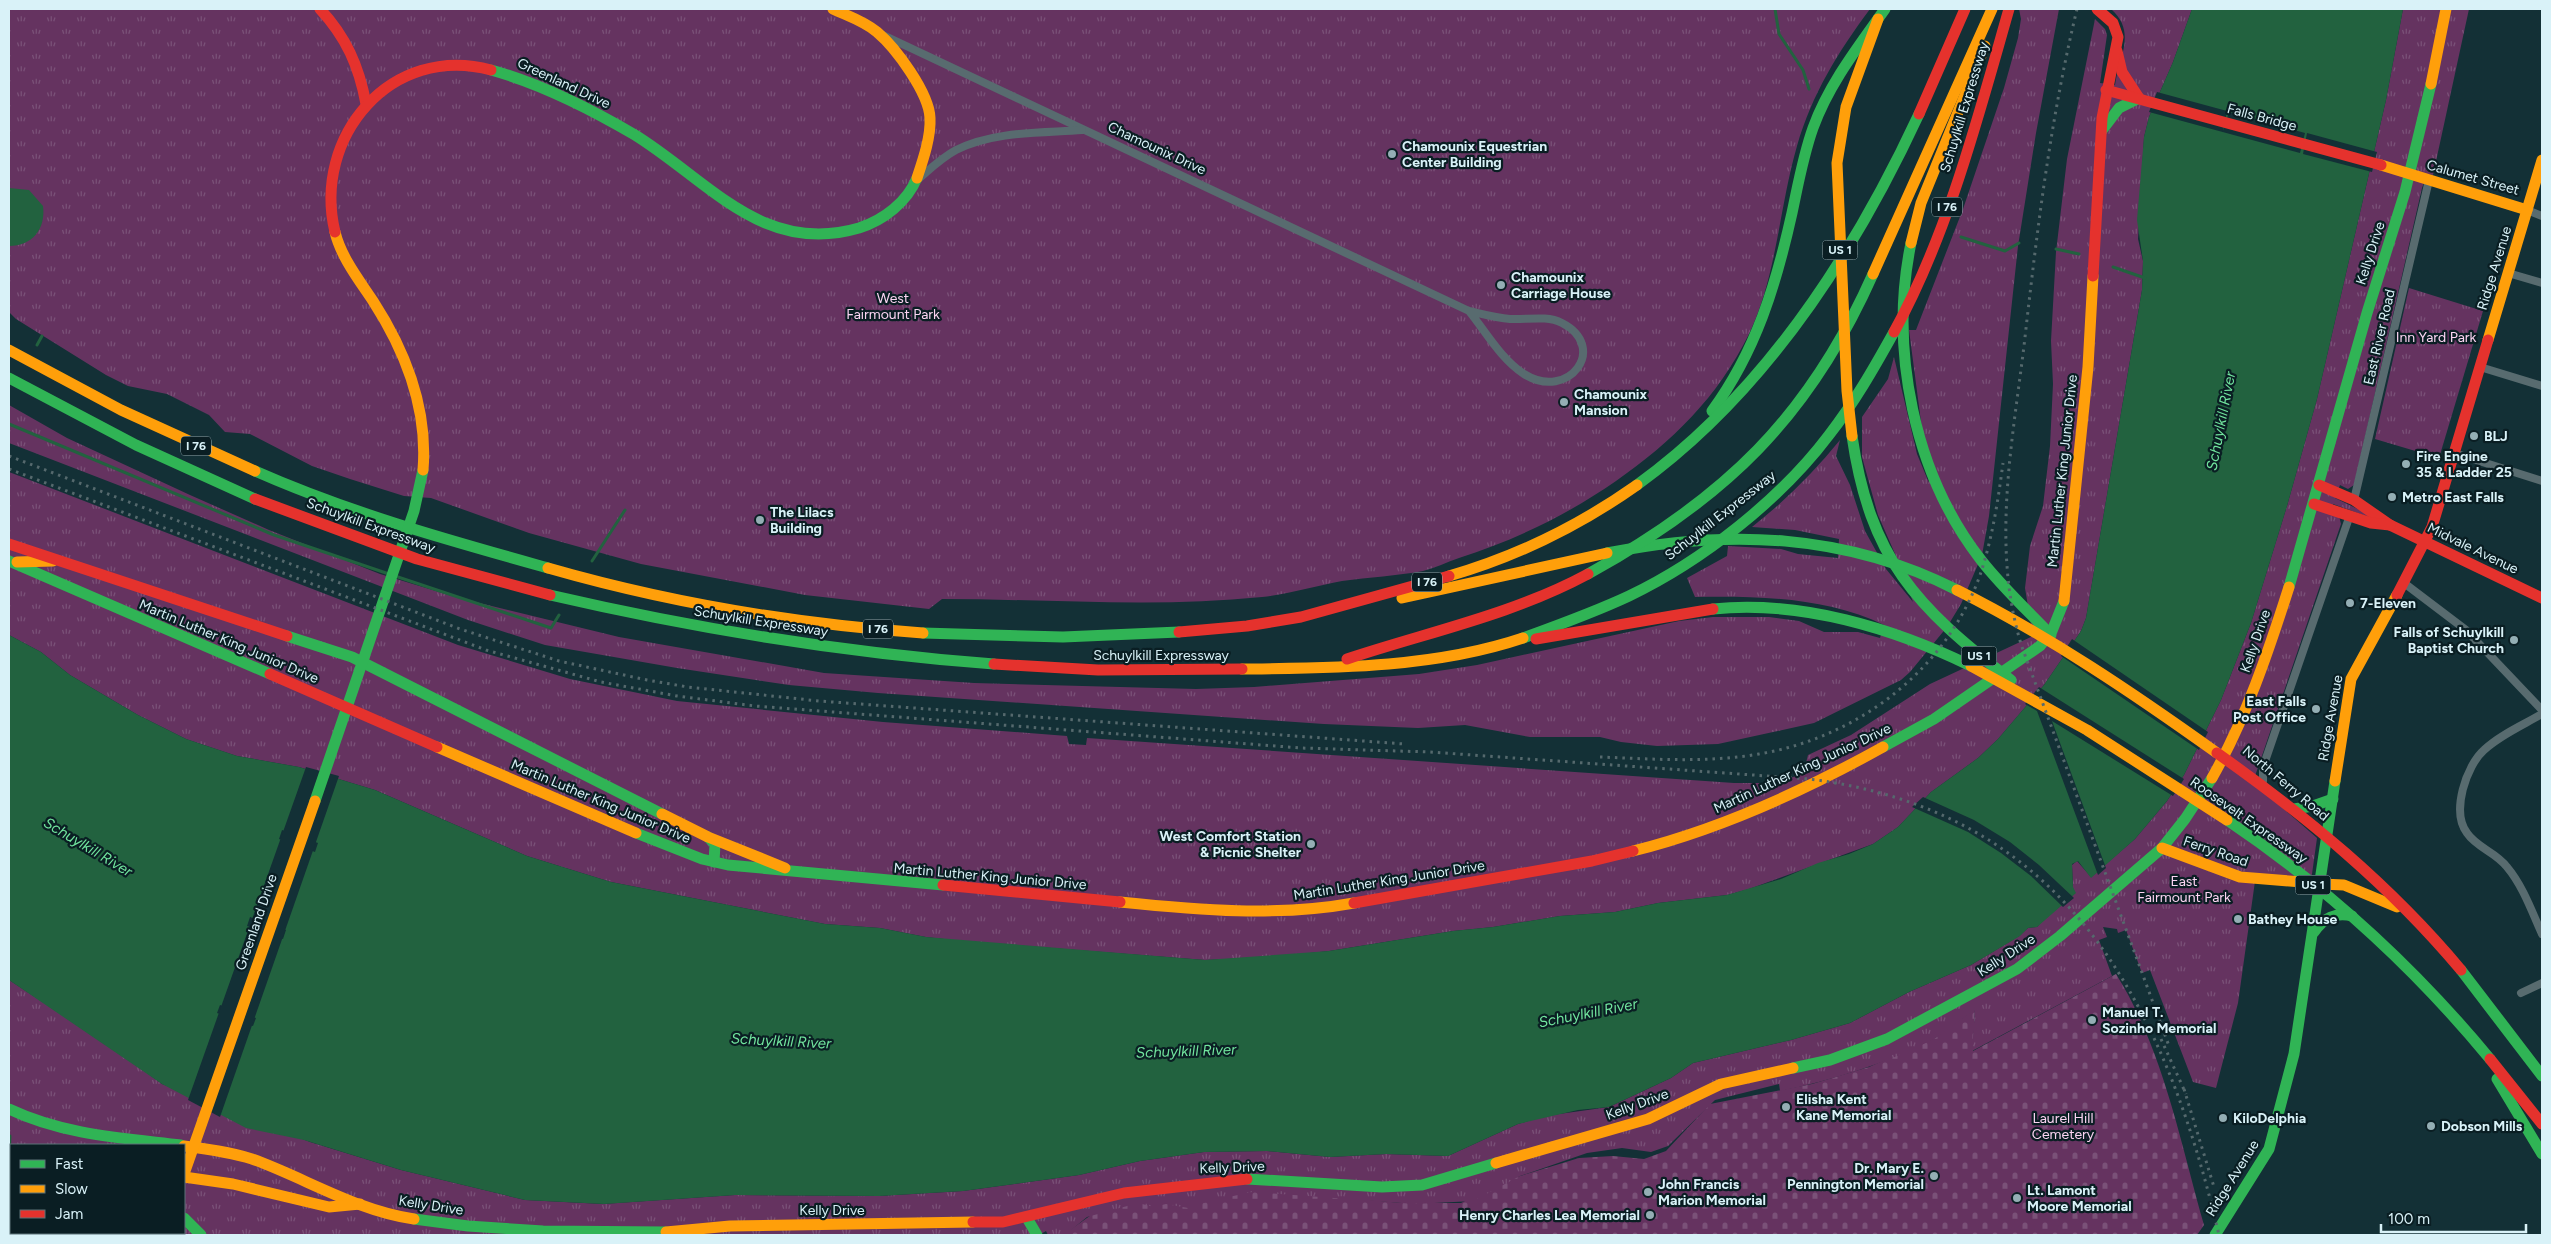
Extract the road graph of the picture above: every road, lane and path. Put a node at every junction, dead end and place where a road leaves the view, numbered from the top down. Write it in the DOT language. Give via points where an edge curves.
graph roads {
  1 [pos="320,9"];
  2 [pos="833,9"];
  3 [pos="1885,9"];
  4 [pos="1965,9"];
  5 [pos="1994,9"];
  6 [pos="2009,9"];
  7 [pos="2097,9"];
  8 [pos="2446,9"];
  9 [pos="1878,19"];
  10 [pos="879,33"];
  11 [pos="2116,44"];
  12 [pos="2106,90"];
  13 [pos="2141,99"];
  14 [pos="366,104"];
  15 [pos="1085,130"];
  16 [pos="2101,133"];
  17 [pos="2542,160"];
  18 [pos="2410,174"];
  19 [pos="2429,180"];
  20 [pos="915,182"];
  21 [pos="2527,210"];
  22 [pos="2542,216"];
  23 [pos="2508,272"];
  24 [pos="2542,283"];
  25 [pos="1469,311"];
  26 [pos="9,350"];
  27 [pos="2480,366"];
  28 [pos="9,378"];
  29 [pos="2542,386"];
  30 [pos="2454,453"];
  31 [pos="1667,463"];
  32 [pos="2542,481"];
  33 [pos="2319,485"];
  34 [pos="2354,500"];
  35 [pos="2314,504"];
  36 [pos="2350,515"];
  37 [pos="2390,525"];
  38 [pos="2425,542"];
  39 [pos="9,544"];
  40 [pos="11,562"];
  41 [pos="60,562"];
  42 [pos="2404,583"];
  43 [pos="2542,598"];
  44 [pos="1328,611"];
  45 [pos="1507,643"];
  46 [pos="2064,649"];
  47 [pos="364,662"];
  48 [pos="1325,666"];
  49 [pos="2038,700"];
  50 [pos="2542,712"];
  51 [pos="2225,752"];
  52 [pos="2263,781"];
  53 [pos="2333,799"];
  54 [pos="2294,809"];
  55 [pos="708,837"];
  56 [pos="2328,838"];
  57 [pos="2162,848"];
  58 [pos="714,862"];
  59 [pos="799,873"];
  60 [pos="2321,884"];
  61 [pos="2410,917"];
  62 [pos="2358,918"];
  63 [pos="2314,932"];
  64 [pos="2542,934"];
  65 [pos="2542,983"];
  66 [pos="2522,993"];
  67 [pos="2542,1057"];
  68 [pos="2542,1076"];
  69 [pos="9,1109"];
  70 [pos="2542,1124"];
  71 [pos="168,1144"];
  72 [pos="185,1146"];
  73 [pos="2542,1154"];
  74 [pos="185,1173"];
  75 [pos="185,1176"];
  76 [pos="360,1204"];
  77 [pos="1027,1218"];
  78 [pos="185,1219"];
  79 [pos="185,1227"];
  80 [pos="199,1234"];
  81 [pos="1037,1235"];
  82 [pos="2215,1235"];
  1 -- 14 [label="main road" via="342,33 353,52"];
  2 -- 10 [label="main road, Chamounix Drive"];
  3 -- 9 [label="main road, US 1"];
  4 -- 31 [label="main road, Schuylkill Expressway / I 76" via="1919,114 1876,199 1812,303 1744,390"];
  5 -- 46 [label="main road" via="1975,75 1920,207 1903,288 1903,341 1914,412 1929,462 1950,512 1994,577"];
  5 -- 48 [label="main road" via="1855,315 1811,389 1760,450 1696,508 1650,540 1572,583 1466,625 1404,640"];
  6 -- 45 [label="main road, Schuylkill Expressway / I 76" via="1962,166 1931,250 1892,333 1839,424 1772,497 1678,568 1608,606"];
  7 -- 11 [label="main road" via="2116,27"];
  8 -- 18 [label="main road, Kelly Drive"];
  9 -- 31 [label="main road" via="1833,85 1816,117 1776,281 1748,356 1723,397"];
  9 -- 49 [label="main road, US 1" via="1851,84 1838,142 1848,417 1855,466 1870,518 1893,564 1925,607 1964,644"];
  10 -- 15 [label="street, Chamounix Drive"];
  10 -- 20 [label="main road, Greenland Drive" via="916,83 928,106 930,130"];
  11 -- 12 [label="main road, Martin Luther King Junior Drive"];
  11 -- 13 [label="main road" via="2122,72"];
  12 -- 13 [label="main road, Falls Bridge"];
  12 -- 16 [label="main road, Martin Luther King Junior Drive"];
  13 -- 16 [label="main road" via="2114,111"];
  13 -- 18 [label="main road, Falls Bridge"];
  14 -- 20 [label="main road, Greenland Drive" via="393,85 432,70 458,66 500,72 596,113 668,157 756,220 794,233 834,234 871,223 900,202"];
  14 -- 47 [label="main road, Greenland Drive" via="346,135 336,159 330,192 331,220 344,258 385,318 408,367 423,440 423,472"];
  15 -- 20 [label="street, Greenland Drive" via="1010,136 969,145 943,159"];
  15 -- 25 [label="street, Chamounix Drive"];
  16 -- 59 [label="main road, Martin Luther King Junior Drive" via="2088,368 2066,587 2060,613 2047,639 2033,652 1917,729 1758,808 1660,845 1592,861 1327,908 1224,912"];
  17 -- 21 [label="main road, Ridge Avenue"];
  18 -- 19 [label="main road, Calumet Street"];
  18 -- 33 [label="main road, Kelly Drive" via="2371,297"];
  19 -- 21 [label="main road, Calumet Street"];
  19 -- 34 [label="street, East River Road"];
  21 -- 22 [label="street"];
  21 -- 23 [label="main road, Ridge Avenue"];
  23 -- 24 [label="street"];
  23 -- 27 [label="main road, Ridge Avenue"];
  25 -- 25 [label="street, Chamounix Drive" via="1505,357 1532,378 1558,380 1579,369 1583,355 1579,340 1561,322 1545,318 1499,318"];
  26 -- 44 [label="main road, Schuylkill Expressway / I 76" via="58,379 162,431 336,506 436,538 656,596 830,625 933,634 1028,637 1211,629"];
  27 -- 29 [label="street"];
  27 -- 30 [label="main road, Ridge Avenue"];
  28 -- 48 [label="main road, Schuylkill Expressway / I 76" via="88,423 219,484 384,547 488,579 663,620 841,649 1004,665 1166,671"];
  30 -- 32 [label="street"];
  30 -- 38 [label="main road, Ridge Avenue"];
  31 -- 44 [label="main road, Schuylkill Expressway / I 76" via="1588,517 1525,550 1460,573"];
  33 -- 34 [label="main road, Midvale Avenue"];
  33 -- 35 [label="main road, Kelly Drive"];
  34 -- 37 [label="main road, Midvale Avenue"];
  35 -- 36 [label="main road, Midvale Avenue"];
  35 -- 51 [label="main road, Kelly Drive" via="2262,668"];
  36 -- 37 [label="main road, Midvale Avenue" via="2371,523"];
  36 -- 52 [label="street" via="2263,767"];
  37 -- 38 [label="main road, Midvale Avenue"];
  38 -- 42 [label="main road, Ridge Avenue"];
  38 -- 43 [label="main road, Midvale Avenue"];
  39 -- 41 [label="main road"];
  40 -- 41 [label="main road"];
  40 -- 58 [label="main road, Martin Luther King Junior Drive" via="654,841"];
  41 -- 47 [label="main road" via="208,608"];
  42 -- 50 [label="street" via="2466,630"];
  42 -- 53 [label="main road, Ridge Avenue" via="2350,679"];
  44 -- 46 [label="main road" via="1450,589 1654,545 1742,537 1807,542 1870,556 1917,572 1963,593"];
  45 -- 48 [label="main road, Schuylkill Expressway / I 76" via="1424,658"];
  45 -- 49 [label="main road" via="1576,634 1691,609 1780,608 1819,614 1882,631 1938,653"];
  46 -- 68 [label="main road" via="2267,788 2344,851 2456,964"];
  47 -- 55 [label="main road"];
  47 -- 74 [label="main road, Greenland Drive"];
  49 -- 70 [label="main road, Roosevelt Expressway / US 1" via="2221,816 2346,911 2460,1024"];
  50 -- 64 [label="street" via="2478,756 2466,780 2459,811 2465,832 2511,872"];
  51 -- 52 [label="main road, North Ferry Road"];
  51 -- 57 [label="main road, Kelly Drive" via="2193,808"];
  52 -- 54 [label="main road, North Ferry Road"];
  53 -- 54 [label="main road"];
  53 -- 56 [label="main road, Ridge Avenue"];
  54 -- 56 [label="main road, North Ferry Road"];
  55 -- 58 [label="main road" via="715,844"];
  55 -- 59 [label="main road"];
  56 -- 60 [label="main road, Ridge Avenue"];
  56 -- 61 [label="main road, North Ferry Road"];
  57 -- 60 [label="main road, Ferry Road" via="2240,877"];
  57 -- 77 [label="main road, Kelly Drive" via="2068,930 2017,969 1887,1039 1856,1052 1721,1084 1648,1119 1422,1185 1382,1187 1222,1180 1124,1193"];
  58 -- 59 [label="main road, Martin Luther King Junior Drive"];
  60 -- 61 [label="main road, Ferry Road" via="2336,883 2363,892 2392,904"];
  60 -- 62 [label="main road"];
  60 -- 63 [label="main road, Ridge Avenue"];
  61 -- 67 [label="main road"];
  62 -- 63 [label="main road" via="2330,915"];
  62 -- 73 [label="main road" via="2420,977 2466,1034"];
  63 -- 82 [label="main road, Ridge Avenue" via="2298,1038 2272,1143"];
  65 -- 66 [label="street"];
  69 -- 71 [label="main road, Kelly Drive" via="64,1129"];
  72 -- 76 [label="main road, Kelly Drive" via="251,1159"];
  75 -- 76 [label="main road" via="234,1184 329,1207"];
  76 -- 77 [label="main road, Kelly Drive" via="402,1217 543,1231 663,1232 730,1226 990,1223"];
  77 -- 81 [label="main road"];
  78 -- 80 [label="main road"];
  79 -- 80 [label="main road"];
}
